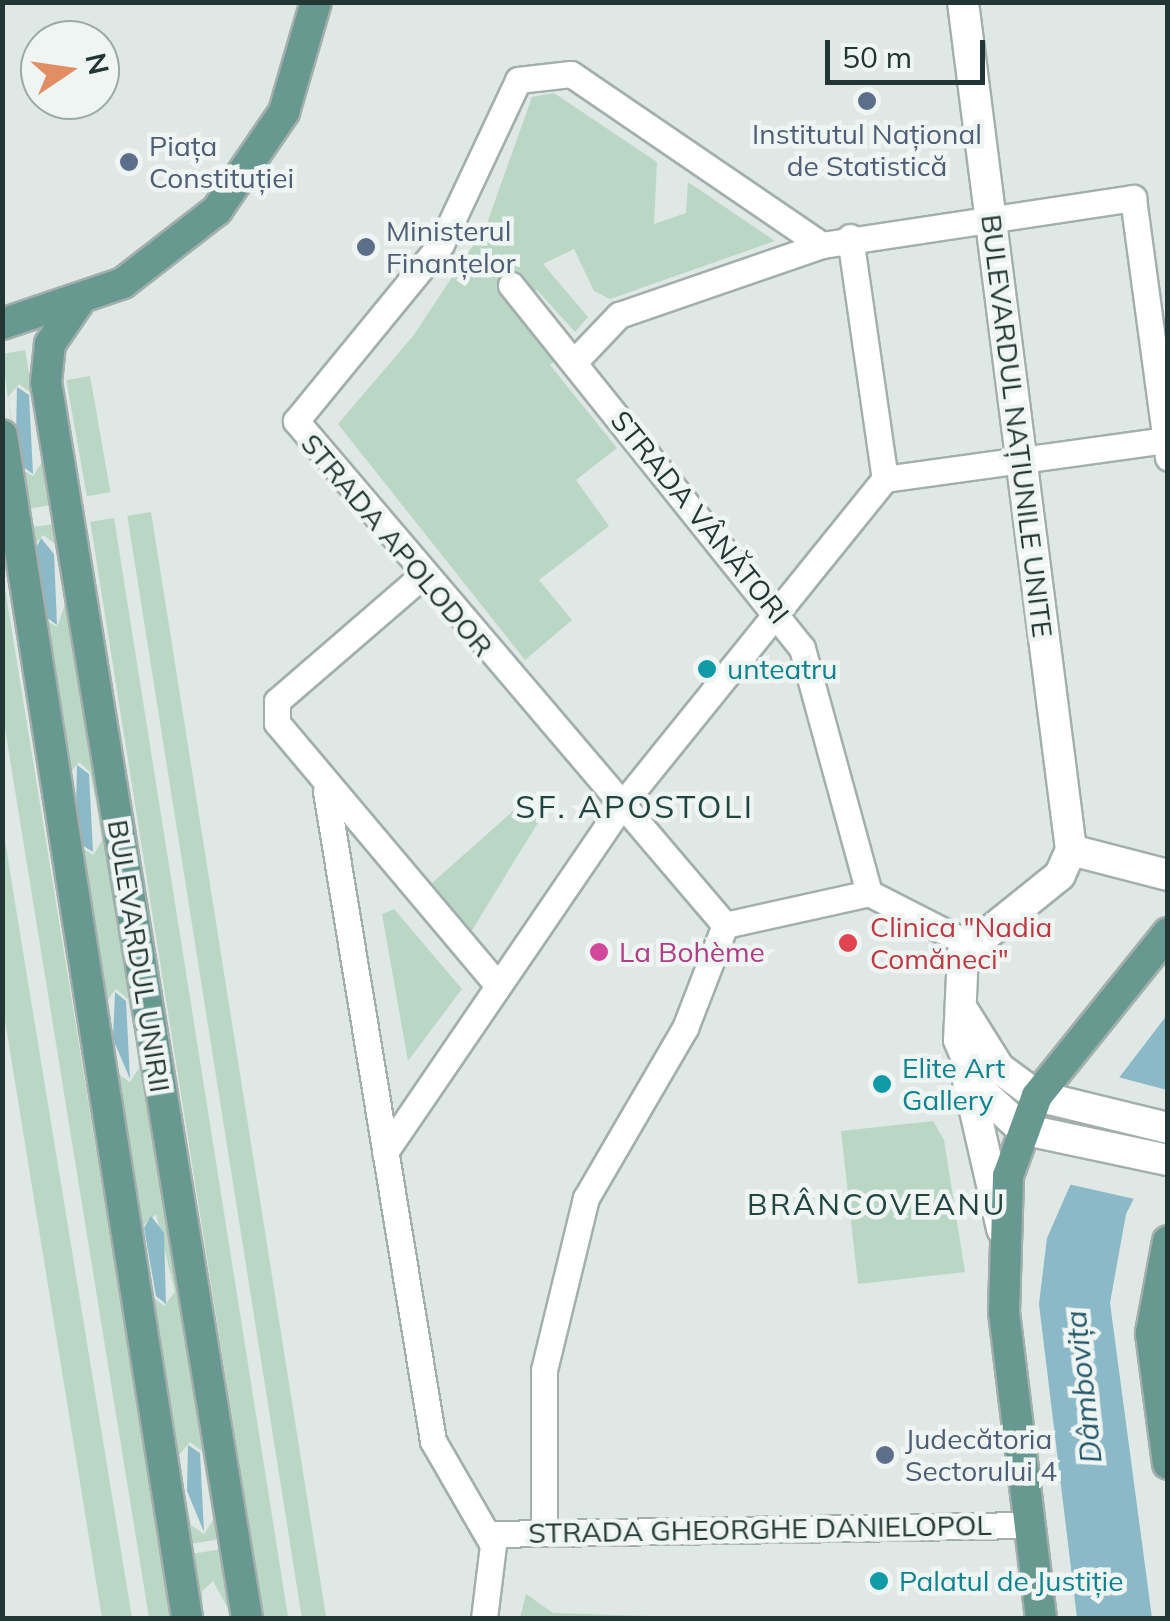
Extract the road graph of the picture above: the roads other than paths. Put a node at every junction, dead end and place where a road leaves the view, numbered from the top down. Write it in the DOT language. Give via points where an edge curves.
graph roads {
  1 [pos="316,2"];
  2 [pos="963,2"];
  3 [pos="990,216"];
  4 [pos="850,238"];
  5 [pos="822,244"];
  6 [pos="511,285"];
  7 [pos="78,303"];
  8 [pos="1158,306"];
  9 [pos="2,324"];
  10 [pos="575,361"];
  11 [pos="2,435"];
  12 [pos="1166,449"];
  13 [pos="1021,458"];
  14 [pos="885,479"];
  15 [pos="423,575"];
  16 [pos="777,610"];
  17 [pos="326,791"];
  18 [pos="620,807"];
  19 [pos="1071,850"];
  20 [pos="1168,875"];
  21 [pos="869,893"];
  22 [pos="724,925"];
  23 [pos="1168,933"];
  24 [pos="969,944"];
  25 [pos="498,985"];
  26 [pos="958,995"];
  27 [pos="964,1062"];
  28 [pos="1037,1096"];
  29 [pos="1168,1128"];
  30 [pos="1022,1129"];
  31 [pos="385,1152"];
  32 [pos="1163,1160"];
  33 [pos="1002,1229"];
  34 [pos="1168,1241"];
  35 [pos="1168,1464"];
  36 [pos="1029,1525"];
  37 [pos="544,1533"];
  38 [pos="490,1534"];
  39 [pos="187,1618"];
  40 [pos="247,1618"];
  41 [pos="484,1618"];
  42 [pos="1042,1618"];
  1 -- 7 [label="main road" via="292,92 244,177 164,257"];
  2 -- 3 [label="main road, BULEVARDUL NAȚIUNILE UNITE"];
  3 -- 4 [label="street"];
  3 -- 8 [label="street" via="1134,198"];
  3 -- 13 [label="main road, BULEVARDUL NAȚIUNILE UNITE"];
  4 -- 5 [label="street"];
  4 -- 14 [label="street"];
  5 -- 10 [label="street" via="620,315"];
  5 -- 15 [label="street, STRADA APOLODOR" via="571,74 512,82 441,244 296,421"];
  6 -- 10 [label="street, STRADA VÂNĂTORI"];
  7 -- 9 [label="main road"];
  7 -- 40 [label="main road, BULEVARDUL UNIRII" via="50,344 46,382"];
  8 -- 12 [label="street"];
  10 -- 16 [label="street, STRADA VÂNĂTORI"];
  11 -- 39 [label="main road, BULEVARDUL UNIRII"];
  12 -- 13 [label="street"];
  13 -- 14 [label="street"];
  13 -- 19 [label="main road, BULEVARDUL NAȚIUNILE UNITE"];
  14 -- 16 [label="street"];
  15 -- 17 [label="street" via="277,701 284,739"];
  15 -- 18 [label="street, STRADA APOLODOR"];
  16 -- 18 [label="street"];
  16 -- 21 [label="street, STRADA VÂNĂTORI" via="802,648"];
  17 -- 25 [label="street"];
  17 -- 31 [label="street"];
  18 -- 22 [label="street, STRADA APOLODOR"];
  18 -- 25 [label="street"];
  19 -- 20 [label="main road"];
  19 -- 24 [label="main road" via="1060,875"];
  21 -- 22 [label="street"];
  21 -- 24 [label="street"];
  22 -- 37 [label="street" via="685,1028 620,1126 582,1213 544,1370"];
  23 -- 28 [label="main road"];
  24 -- 26 [label="main road"];
  25 -- 31 [label="street"];
  26 -- 27 [label="main road"];
  26 -- 28 [label="main road" via="987,1053"];
  27 -- 30 [label="main road" via="992,1106"];
  27 -- 33 [label="main road"];
  28 -- 29 [label="main road"];
  28 -- 30 [label="main road"];
  30 -- 32 [label="main road"];
  30 -- 33 [label="main road"];
  31 -- 38 [label="street" via="433,1441"];
  33 -- 36 [label="main road"];
  34 -- 35 [label="main road" via="1151,1332"];
  36 -- 37 [label="street, STRADA GHEORGHE DANIELOPOL"];
  36 -- 42 [label="main road"];
  37 -- 38 [label="street, STRADA GHEORGHE DANIELOPOL"];
  38 -- 41 [label="street" via="495,1573"];
}
